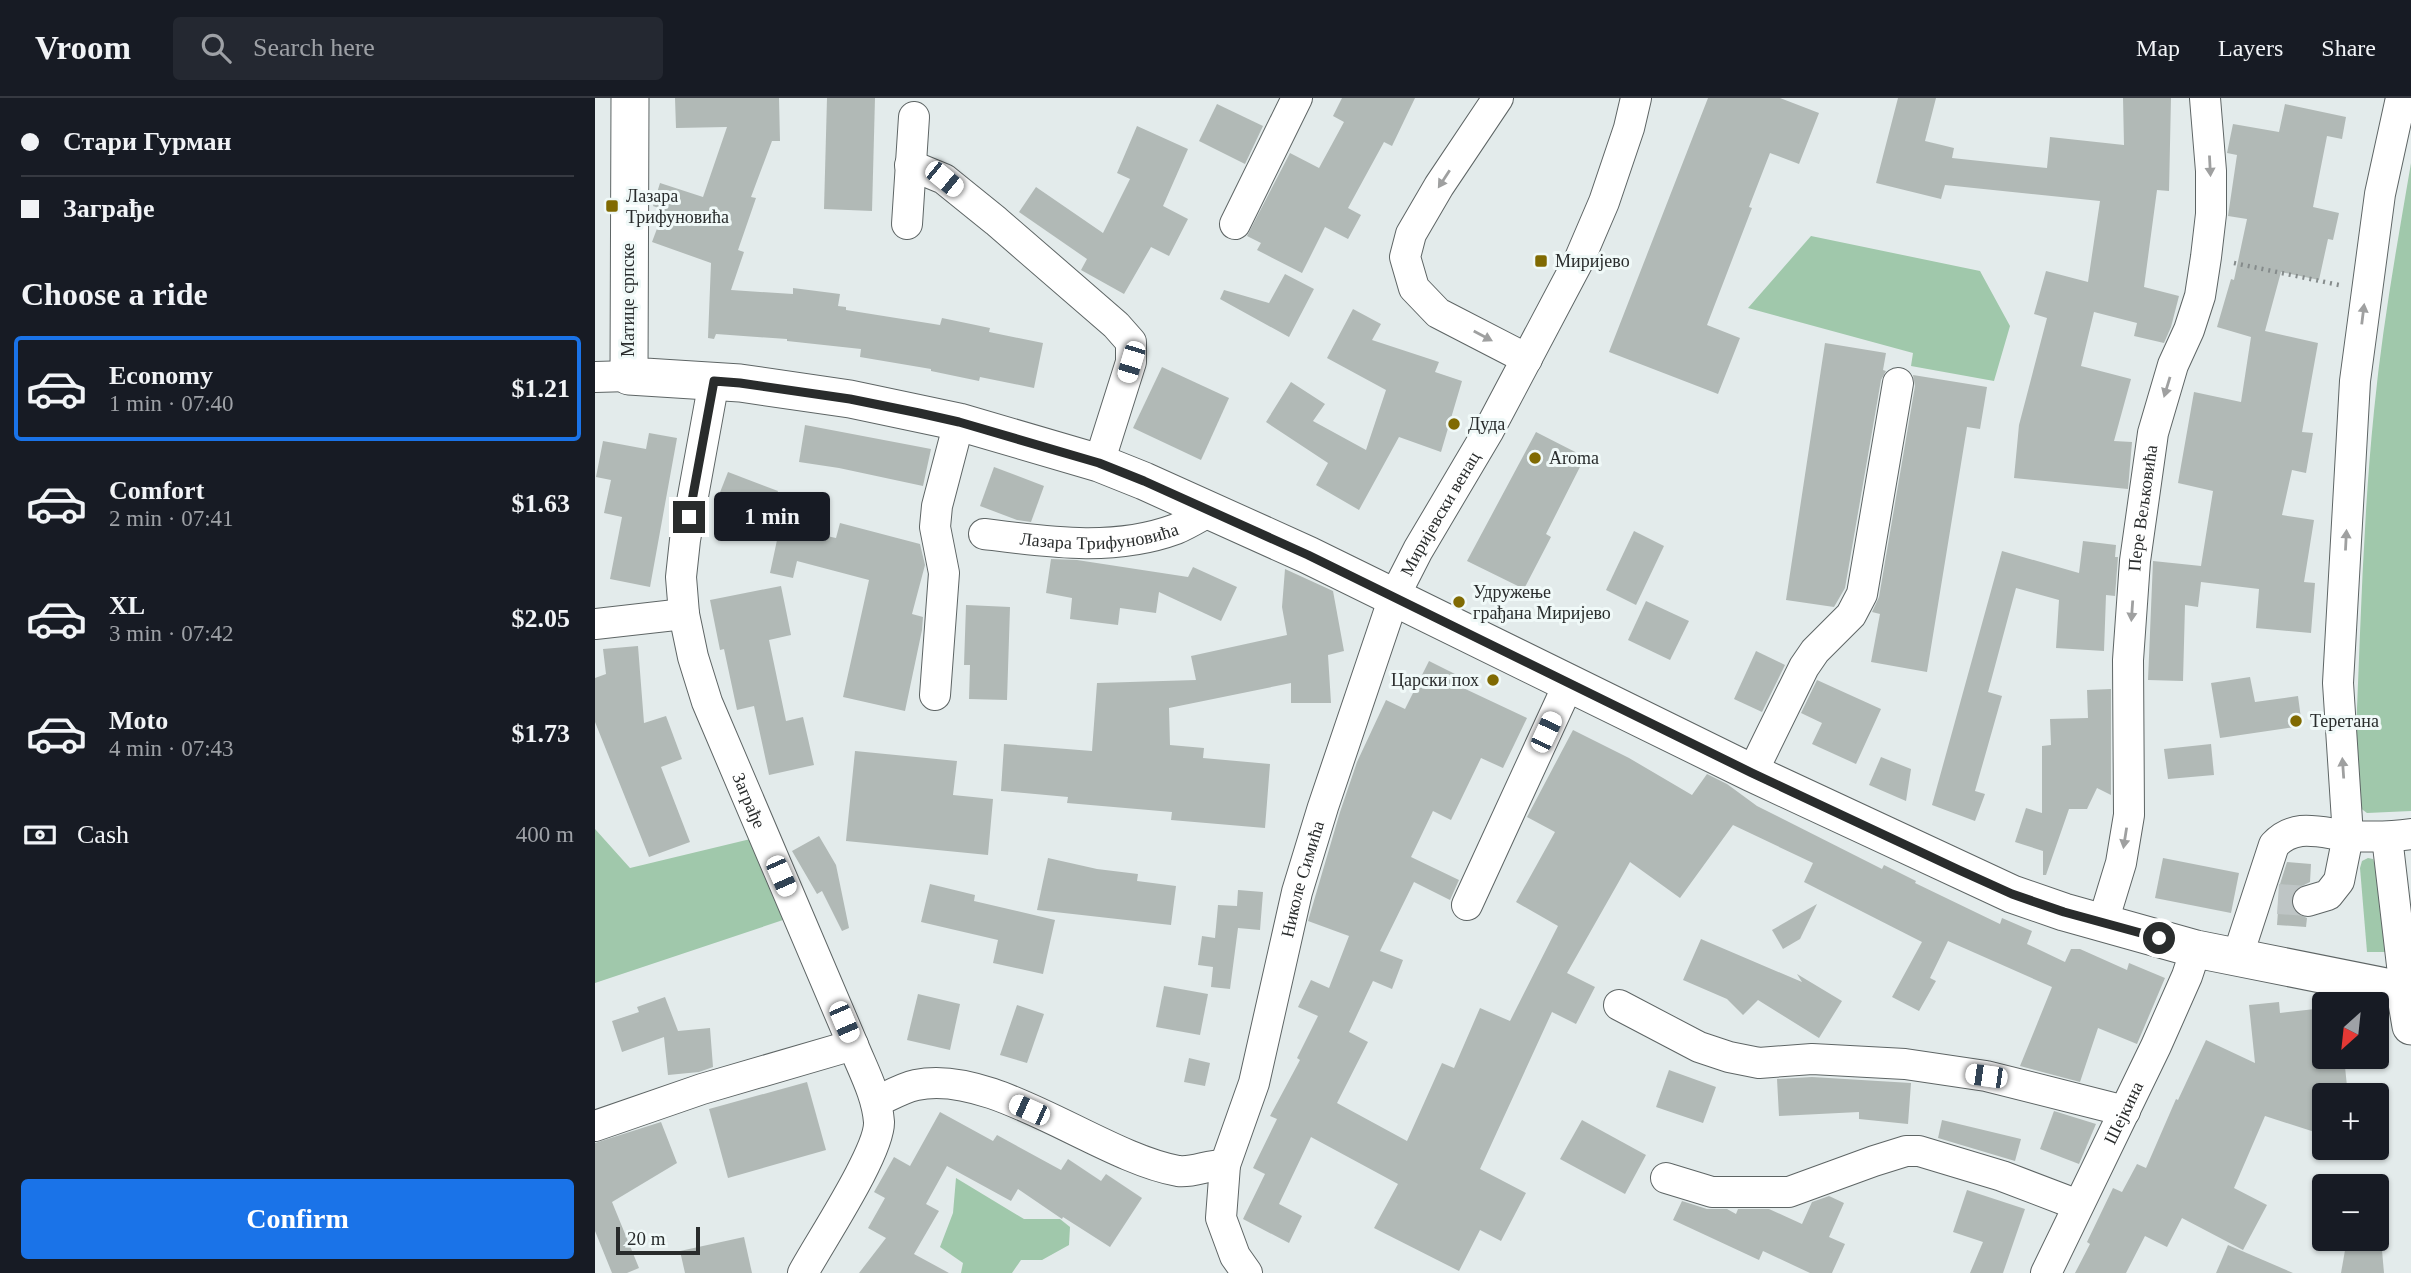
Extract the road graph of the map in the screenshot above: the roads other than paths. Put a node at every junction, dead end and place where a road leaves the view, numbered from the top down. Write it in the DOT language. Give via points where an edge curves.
graph roads {
  1 [pos="629,98"];
  2 [pos="1297,98"];
  3 [pos="1636,98"];
  4 [pos="2205,98"];
  5 [pos="2401,98"];
  6 [pos="1489,110"];
  7 [pos="914,117"];
  8 [pos="911,165"];
  9 [pos="907,224"];
  10 [pos="1235,224"];
  11 [pos="1528,359"];
  12 [pos="612,377"];
  13 [pos="714,381"];
  14 [pos="1898,383"];
  15 [pos="959,422"];
  16 [pos="1099,463"];
  17 [pos="1210,511"];
  18 [pos="983,534"];
  19 [pos="1394,597"];
  20 [pos="684,614"];
  21 [pos="595,624"];
  22 [pos="1569,682"];
  23 [pos="935,695"];
  24 [pos="1752,773"];
  25 [pos="2348,836"];
  26 [pos="2399,836"];
  27 [pos="2308,901"];
  28 [pos="1467,905"];
  29 [pos="2103,922"];
  30 [pos="2196,949"];
  31 [pos="2237,958"];
  32 [pos="2409,1003"];
  33 [pos="1619,1004"];
  34 [pos="853,1045"];
  35 [pos="876,1102"];
  36 [pos="2125,1111"];
  37 [pos="595,1126"];
  38 [pos="1225,1165"];
  39 [pos="1665,1178"];
  40 [pos="2078,1205"];
  41 [pos="803,1273"];
  42 [pos="1247,1273"];
  43 [pos="2046,1273"];
  1 -- 12 [label="main road, Матице српске"];
  2 -- 10 [label="street"];
  3 -- 11 [label="street, Миријевски венац" via="1604,202"];
  4 -- 29 [label="street, Пере Вељковића, one-way" via="2211,171 2206,257 2200,296 2153,433 2135,561 2128,660 2129,815 2121,863"];
  25 -- 5 [label="street, one-way" via="2338,683 2355,381 2380,194"];
  6 -- 11 [label="street, one-way" via="1411,234 1405,257 1414,288 1439,313"];
  7 -- 8 [label="street"];
  8 -- 9 [label="street"];
  8 -- 16 [label="street" via="944,179 1116,324 1131,342 1131,362"];
  11 -- 19 [label="street, Миријевски венац"];
  12 -- 13 [label="main road"];
  13 -- 15 [label="main road" via="850,399"];
  13 -- 20 [label="street, Заграђе" via="685,540"];
  14 -- 24 [label="street" via="1862,594 1851,615 1804,667"];
  15 -- 16 [label="main road"];
  15 -- 23 [label="street" via="935,527 944,573"];
  16 -- 17 [label="main road"];
  17 -- 18 [label="street, Лазара Трифуновића" via="1179,528 1120,543 1049,542"];
  17 -- 19 [label="main road"];
  19 -- 22 [label="main road"];
  19 -- 38 [label="street, Николе Симића" via="1297,892 1254,1083"];
  20 -- 21 [label="street"];
  20 -- 34 [label="street, Заграђе" via="707,702"];
  22 -- 24 [label="main road"];
  22 -- 28 [label="street"];
  24 -- 29 [label="main road" via="2012,894"];
  25 -- 26 [label="street"];
  25 -- 27 [label="street" via="2339,881 2328,895"];
  25 -- 31 [label="street" via="2293,831 2274,845 2266,906"];
  26 -- 32 [label="street"];
  29 -- 30 [label="main road"];
  30 -- 31 [label="main road"];
  30 -- 36 [label="street, Шејкина"];
  31 -- 32 [label="main road"];
  33 -- 36 [label="street" via="1699,1047 1728,1057 1759,1063 1812,1059 1905,1064 1986,1076"];
  34 -- 35 [label="street, Заграђе"];
  34 -- 37 [label="street"];
  35 -- 38 [label="street" via="914,1085 963,1085 1149,1163 1183,1171"];
  35 -- 41 [label="street, Заграђе" via="879,1126 865,1164"];
  36 -- 40 [label="street, Шејкина"];
  38 -- 42 [label="street, Николе Симића" via="1221,1218 1235,1256"];
  39 -- 40 [label="street" via="1712,1192 1789,1192 1874,1161 1919,1151"];
  40 -- 43 [label="street, Шејкина"];
}
